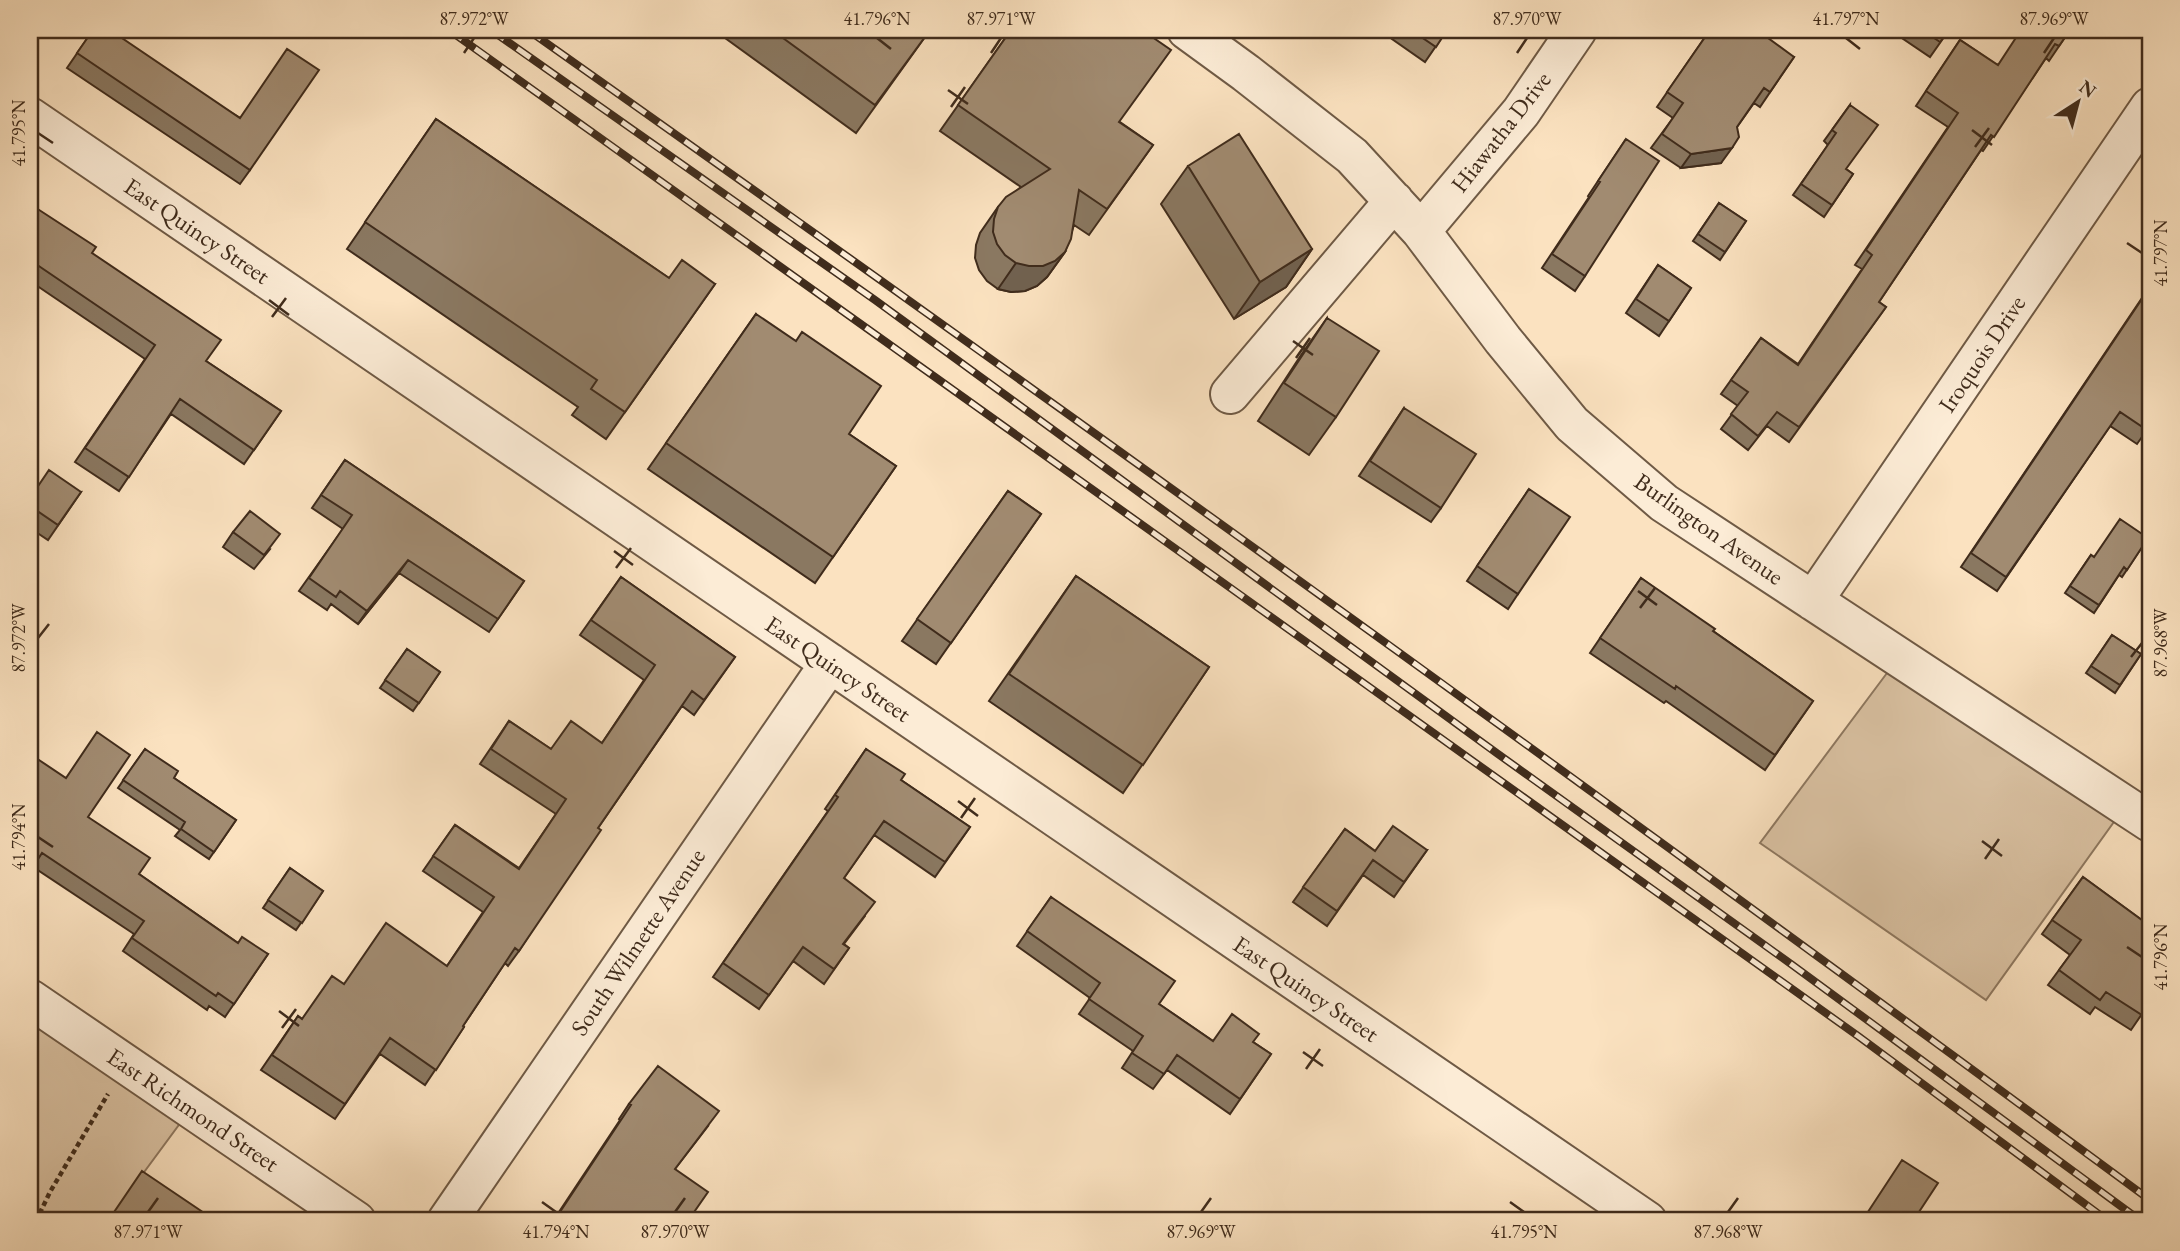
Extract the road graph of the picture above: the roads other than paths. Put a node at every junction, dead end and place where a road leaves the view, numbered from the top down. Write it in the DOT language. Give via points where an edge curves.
graph roads {
  1 [pos="1187,30"];
  2 [pos="1577,30"];
  3 [pos="2150,107"];
  4 [pos="30,117"];
  5 [pos="1394,201"];
  6 [pos="1421,231"];
  7 [pos="1230,394"];
  8 [pos="1813,601"];
  9 [pos="830,663"];
  10 [pos="2150,822"];
  11 [pos="30,999"];
  12 [pos="356,1221"];
  13 [pos="447,1221"];
  14 [pos="1647,1221"];
  1 -- 5 [label="street, Burlington Avenue" via="1352,156"];
  2 -- 6 [label="street, Hiawatha Drive" via="1521,112"];
  3 -- 8 [label="street, Iroquois Drive"];
  4 -- 9 [label="street, East Quincy Street"];
  5 -- 6 [label="street, Burlington Avenue"];
  5 -- 7 [label="street"];
  6 -- 8 [label="street, Burlington Avenue" via="1572,424 1664,503"];
  8 -- 10 [label="street, Burlington Avenue"];
  9 -- 13 [label="street, South Wilmette Avenue"];
  9 -- 14 [label="street, East Quincy Street"];
  11 -- 12 [label="street, East Richmond Street"];
}
